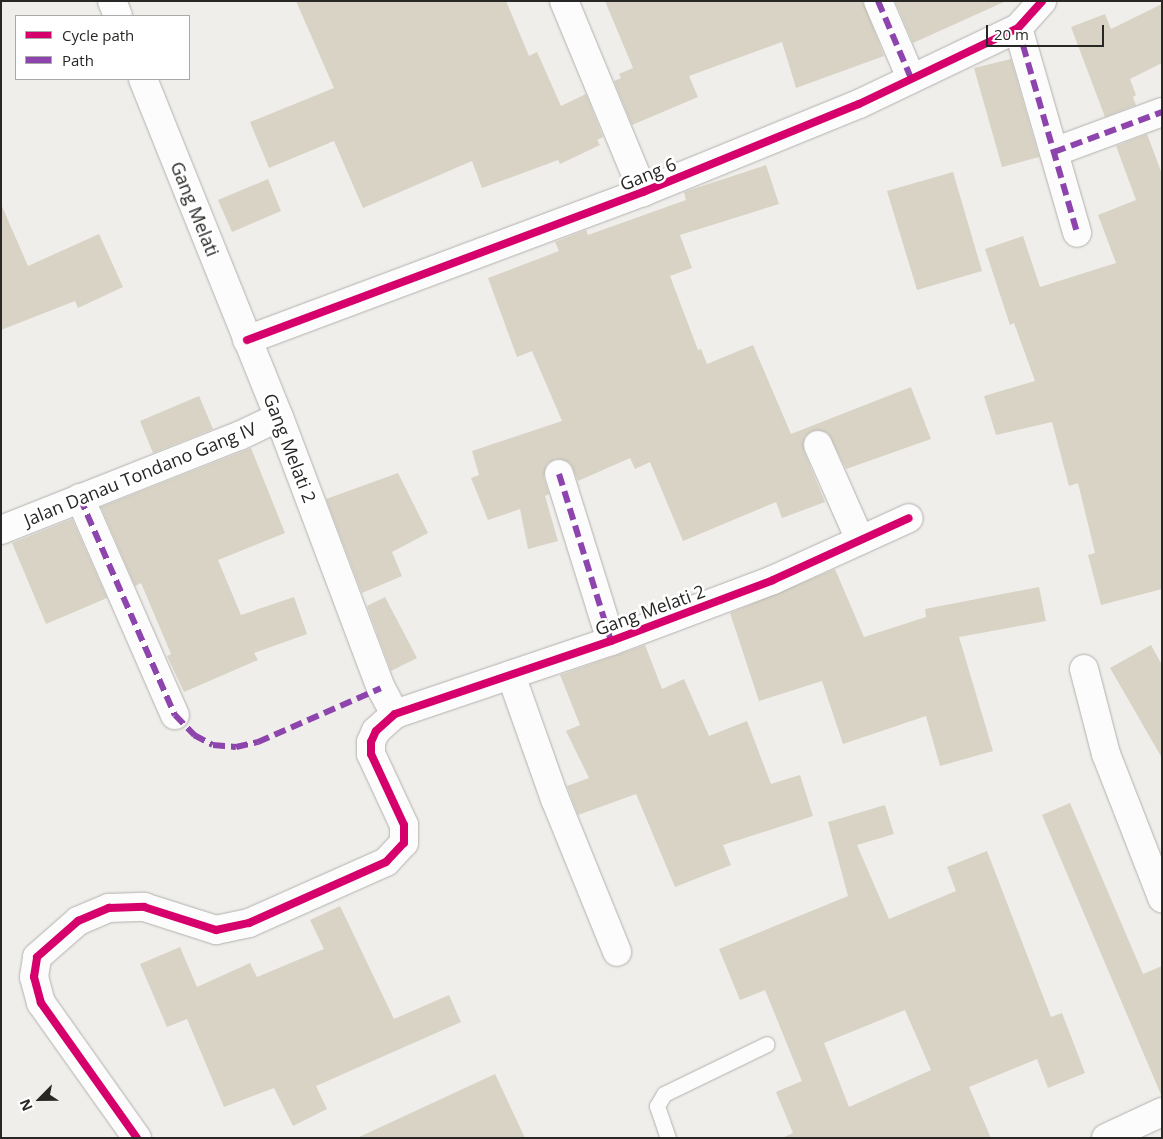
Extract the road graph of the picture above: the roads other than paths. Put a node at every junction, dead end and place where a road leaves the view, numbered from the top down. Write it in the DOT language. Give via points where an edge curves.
graph roads {
  1 [pos="112,1"];
  2 [pos="564,1"];
  3 [pos="878,1"];
  4 [pos="1042,1"];
  5 [pos="118,15"];
  6 [pos="1018,28"];
  7 [pos="912,78"];
  8 [pos="143,80"];
  9 [pos="1162,112"];
  10 [pos="1054,152"];
  11 [pos="643,192"];
  12 [pos="1077,232"];
  13 [pos="247,340"];
  14 [pos="279,417"];
  15 [pos="818,445"];
  16 [pos="559,474"];
  17 [pos="80,498"];
  18 [pos="909,518"];
  19 [pos="1,530"];
  20 [pos="860,540"];
  21 [pos="610,641"];
  22 [pos="1084,669"];
  23 [pos="510,675"];
  24 [pos="395,714"];
  25 [pos="175,715"];
  26 [pos="1162,898"];
  27 [pos="617,952"];
  28 [pos="767,1044"];
  29 [pos="1162,1112"];
  30 [pos="137,1138"];
  31 [pos="668,1138"];
  32 [pos="1106,1138"];
  1 -- 5 [label="street"];
  2 -- 11 [label="street"];
  3 -- 7 [label="street"];
  4 -- 6 [label="street, Gang 6"];
  6 -- 7 [label="street, Gang 6"];
  6 -- 10 [label="street"];
  7 -- 11 [label="street, Gang 6" via="859,104"];
  8 -- 13 [label="street, Gang Melati"];
  9 -- 10 [label="street"];
  10 -- 12 [label="street"];
  11 -- 13 [label="street, Gang 6"];
  13 -- 14 [label="street, Gang Melati 2"];
  14 -- 17 [label="street, Jalan Danau Tondano Gang IV" via="230,440"];
  14 -- 24 [label="street, Gang Melati 2" via="381,688"];
  15 -- 20 [label="street"];
  16 -- 21 [label="street"];
  17 -- 19 [label="street, Jalan Danau Tondano Gang IV"];
  17 -- 25 [label="street"];
  18 -- 20 [label="street, Gang Melati 2"];
  20 -- 21 [label="street, Gang Melati 2" via="773,580"];
  21 -- 23 [label="street, Gang Melati 2"];
  22 -- 26 [label="street" via="1106,754"];
  23 -- 24 [label="street, Gang Melati 2"];
  23 -- 27 [label="street" via="555,799"];
  24 -- 30 [label="street" via="376,731 371,742 371,754 404,825 404,843 386,862 249,924 216,930 144,907 109,908 78,921 37,956 34,977 41,1003"];
  28 -- 31 [label="lane" via="664,1094 657,1106"];
  29 -- 32 [label="street"];
}
